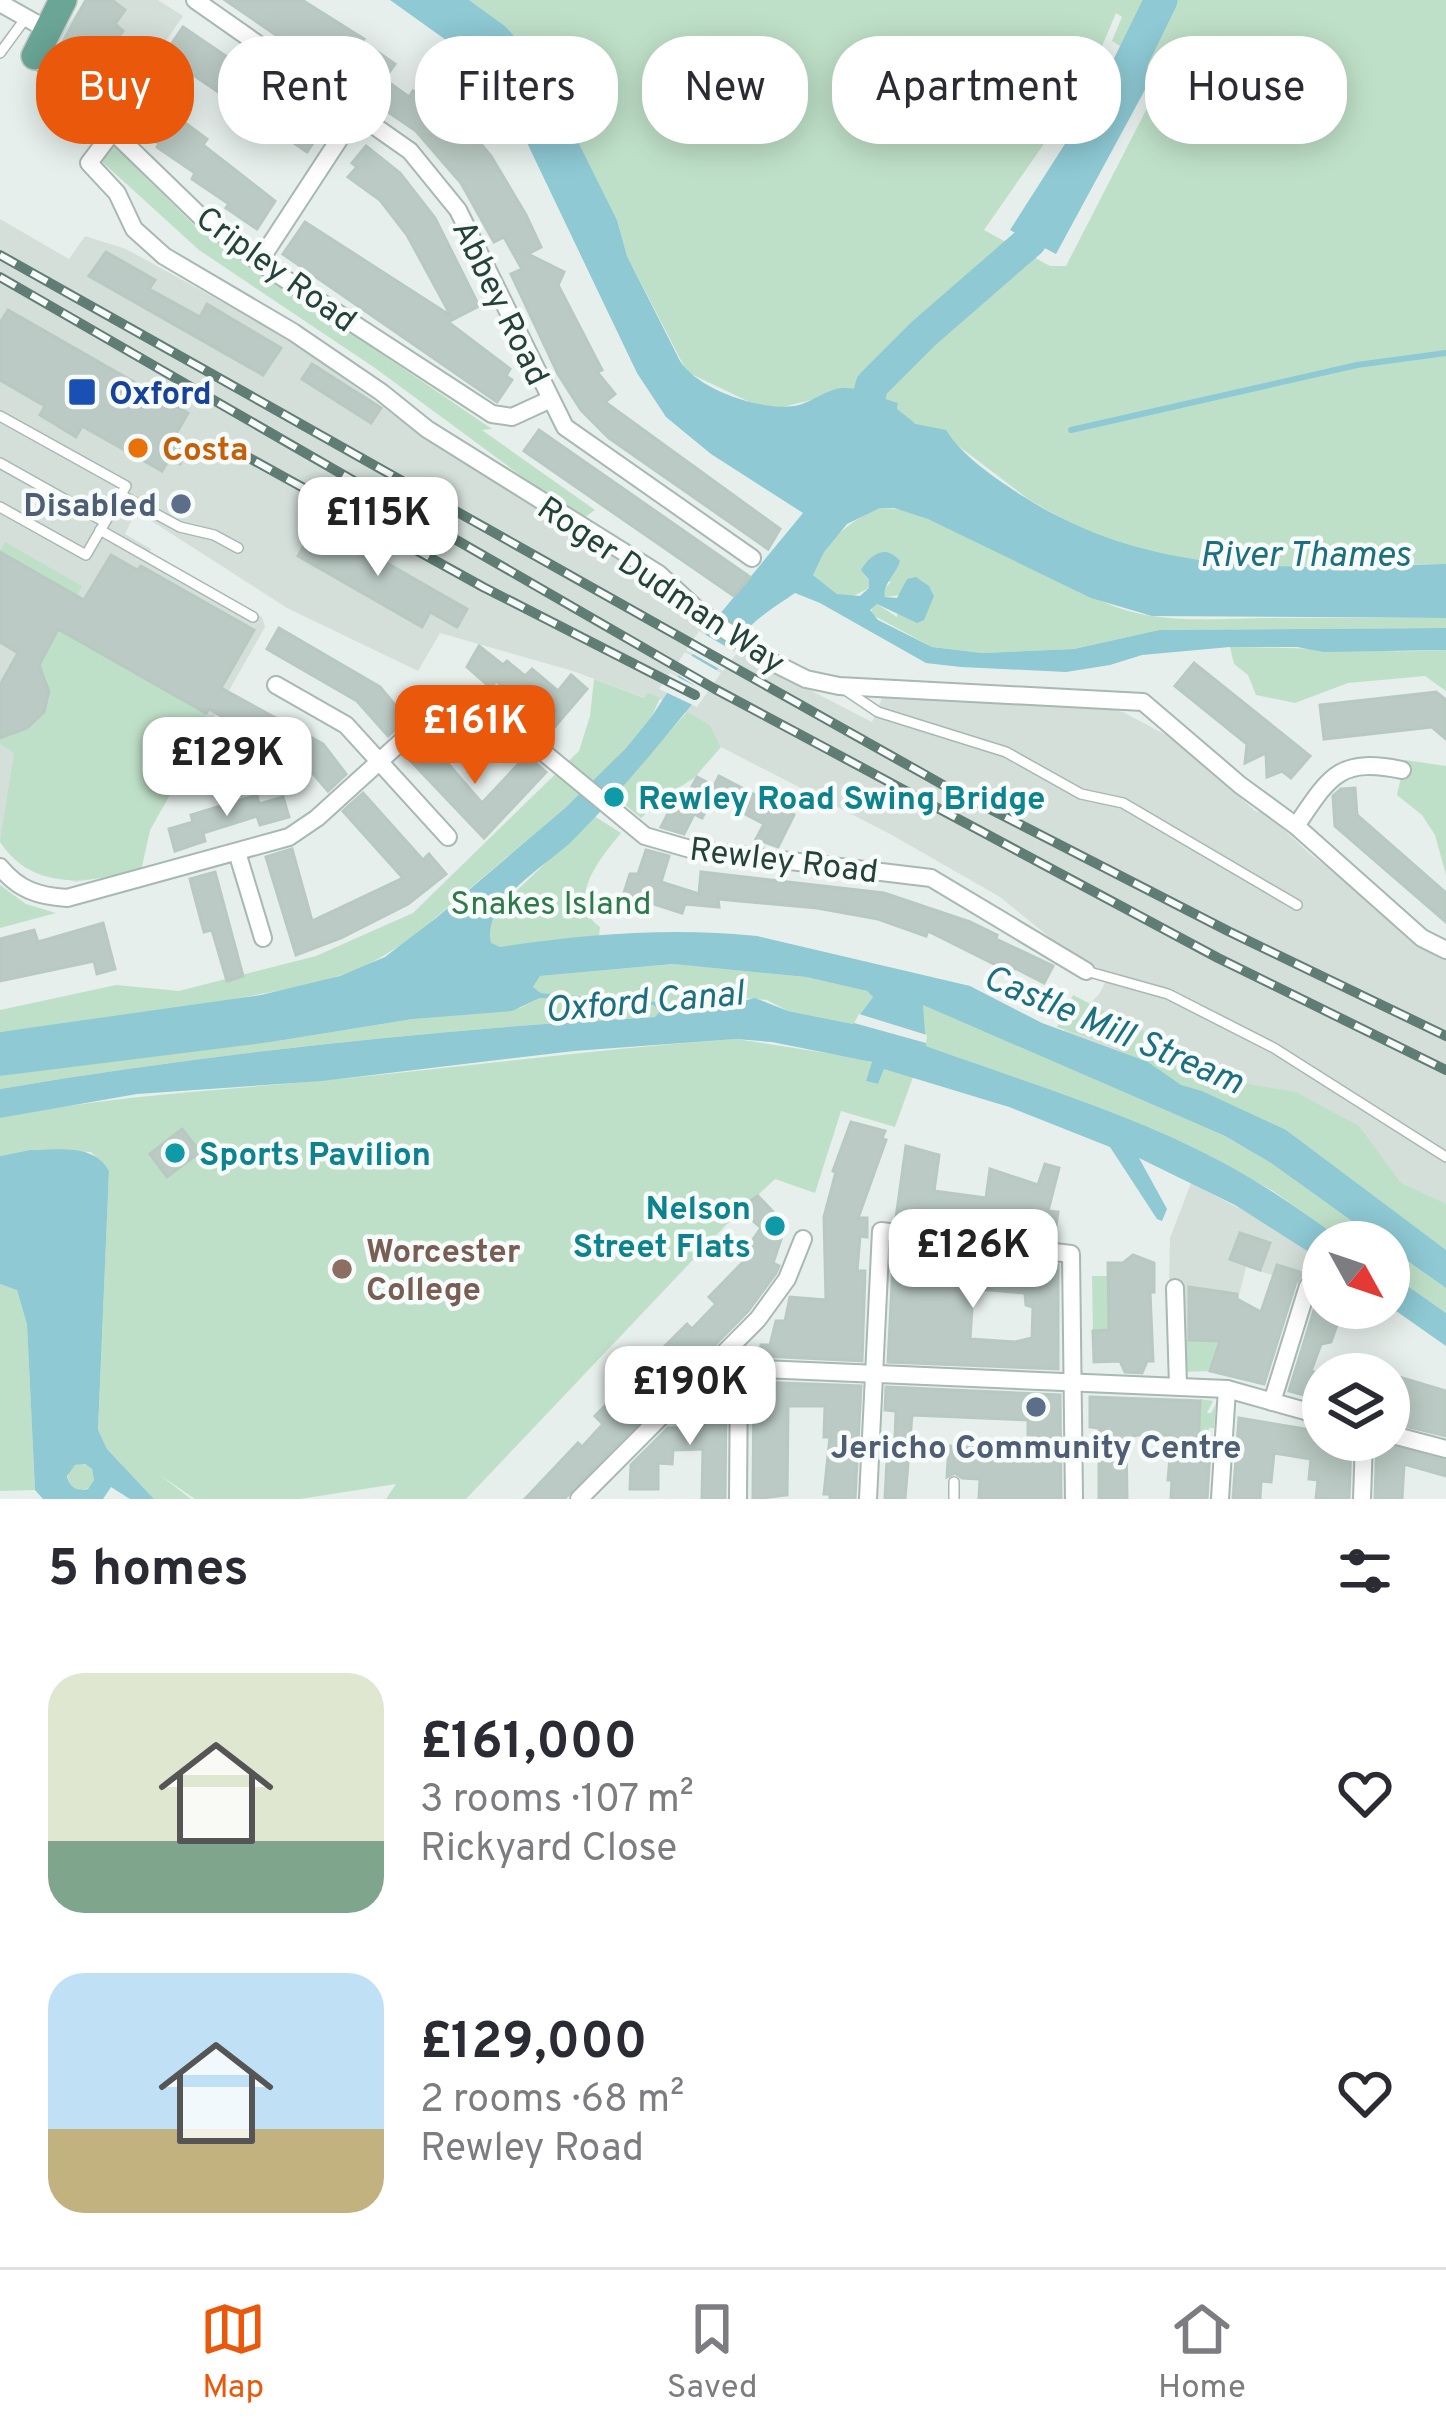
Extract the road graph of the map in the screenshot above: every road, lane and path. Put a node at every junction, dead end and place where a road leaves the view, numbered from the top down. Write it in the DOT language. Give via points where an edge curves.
graph roads {
  1 [pos="63,0"];
  2 [pos="195,0"];
  3 [pos="0,3"];
  4 [pos="37,24"];
  5 [pos="247,36"];
  6 [pos="0,53"];
  7 [pos="35,56"];
  8 [pos="391,138"];
  9 [pos="104,144"];
  10 [pos="129,144"];
  11 [pos="336,144"];
  12 [pos="259,262"];
  13 [pos="549,400"];
  14 [pos="0,416"];
  15 [pos="0,463"];
  16 [pos="121,495"];
  17 [pos="0,507"];
  18 [pos="102,526"];
  19 [pos="238,548"];
  20 [pos="752,558"];
  21 [pos="254,617"];
  22 [pos="276,685"];
  23 [pos="839,686"];
  24 [pos="377,760"];
  25 [pos="1402,770"];
  26 [pos="1296,826"];
  27 [pos="448,837"];
  28 [pos="237,852"];
  29 [pos="0,867"];
  30 [pos="1298,905"];
  31 [pos="263,938"];
  32 [pos="1446,950"];
  33 [pos="1086,971"];
  34 [pos="1446,1157"];
  35 [pos="803,1240"];
  36 [pos="1175,1288"];
  37 [pos="1302,1305"];
  38 [pos="720,1358"];
  39 [pos="740,1369"];
  40 [pos="874,1375"];
  41 [pos="1072,1380"];
  42 [pos="1178,1386"];
  43 [pos="1227,1389"];
  44 [pos="1272,1402"];
  45 [pos="1302,1410"];
  46 [pos="1410,1440"];
  47 [pos="1446,1449"];
  48 [pos="1363,1461"];
  49 [pos="954,1482"];
  50 [pos="579,1499"];
  51 [pos="738,1499"];
  52 [pos="868,1499"];
  53 [pos="953,1499"];
  54 [pos="1074,1499"];
  55 [pos="1220,1499"];
  56 [pos="1362,1499"];
  1 -- 4 [label="main road"];
  2 -- 5 [label="street, Abbey Road"];
  3 -- 4 [label="street"];
  4 -- 6 [label="lane"];
  4 -- 7 [label="main road"];
  8 -- 13 [label="street, Abbey Road" via="458,210"];
  9 -- 23 [label="street, Roger Dudman Way" via="89,163 117,193 134,230 164,256 658,574 751,650 806,680"];
  10 -- 12 [label="street, Cripley Road"];
  11 -- 12 [label="street"];
  12 -- 13 [label="street, Cripley Road" via="492,414 512,417"];
  13 -- 20 [label="street, Abbey Road" via="565,427"];
  14 -- 16 [label="lane" via="126,486"];
  15 -- 18 [label="lane"];
  16 -- 18 [label="lane"];
  16 -- 19 [label="lane"];
  17 -- 18 [label="lane" via="86,555"];
  18 -- 21 [label="lane"];
  22 -- 24 [label="street" via="346,725"];
  23 -- 26 [label="street, Roger Dudman Way" via="1142,702"];
  23 -- 30 [label="lane" via="878,712 1006,752 1082,794 1123,802"];
  24 -- 27 [label="street"];
  24 -- 28 [label="street, Rewley Road" via="306,827"];
  24 -- 33 [label="street, Rewley Road" via="446,701 481,700 645,836 932,878"];
  25 -- 26 [label="street" via="1366,763 1341,771"];
  26 -- 32 [label="street, Roger Dudman Way" via="1422,938"];
  28 -- 29 [label="street, Rewley Road" via="68,898 38,896"];
  28 -- 31 [label="street"];
  33 -- 34 [label="lane" via="1168,994 1274,1048"];
  35 -- 38 [label="street" via="778,1292"];
  36 -- 42 [label="street"];
  37 -- 44 [label="street"];
  38 -- 39 [label="street"];
  38 -- 50 [label="street"];
  39 -- 40 [label="street"];
  39 -- 51 [label="street"];
  40 -- 41 [label="street"];
  40 -- 41 [label="street" via="881,1231 1071,1254"];
  40 -- 52 [label="street"];
  41 -- 42 [label="street"];
  41 -- 54 [label="street"];
  42 -- 43 [label="street"];
  43 -- 44 [label="street"];
  43 -- 55 [label="street"];
  44 -- 45 [label="street"];
  46 -- 47 [label="street"];
  48 -- 56 [label="street"];
  49 -- 53 [label="lane"];
}
